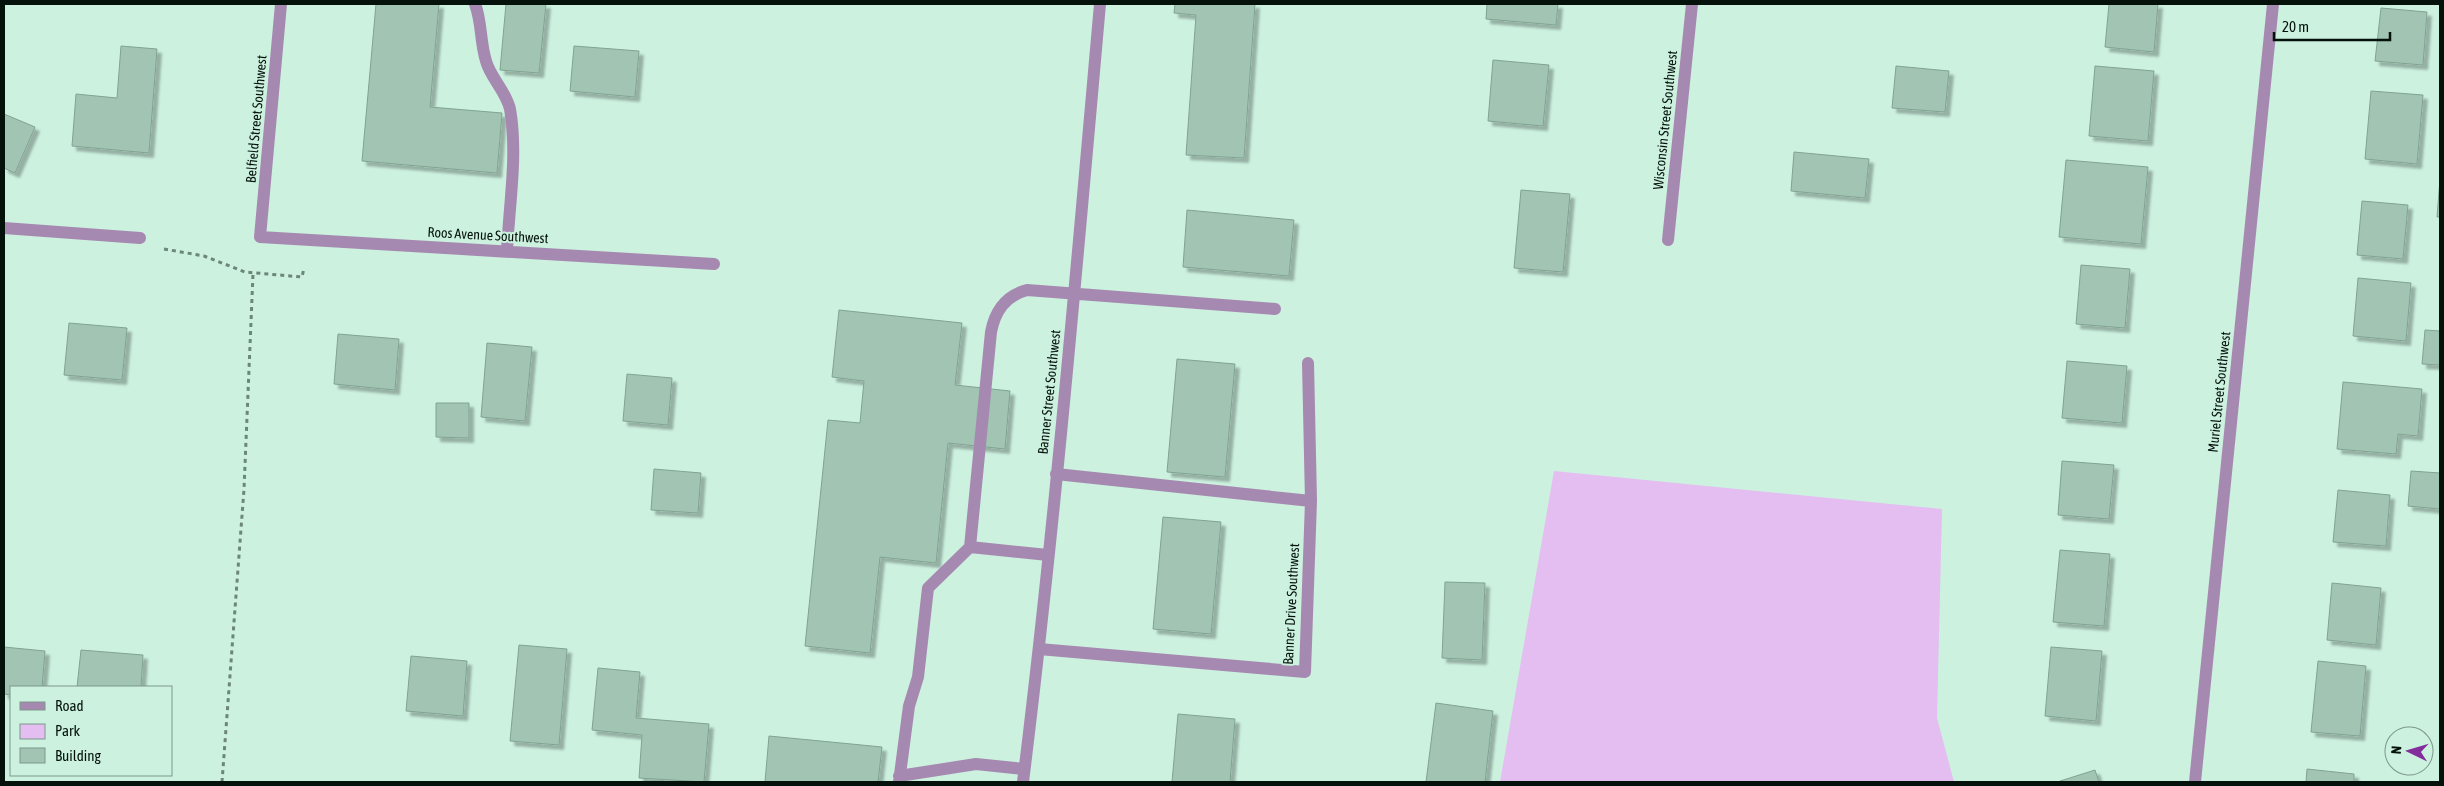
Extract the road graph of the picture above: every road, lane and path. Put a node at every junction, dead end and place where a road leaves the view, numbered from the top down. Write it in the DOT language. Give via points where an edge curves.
graph roads {
  1 [pos="281,4"];
  2 [pos="475,4"];
  3 [pos="1100,4"];
  4 [pos="1692,4"];
  5 [pos="2273,4"];
  6 [pos="4,228"];
  7 [pos="260,237"];
  8 [pos="140,238"];
  9 [pos="1668,240"];
  10 [pos="506,251"];
  11 [pos="714,264"];
  12 [pos="304,268"];
  13 [pos="253,274"];
  14 [pos="1074,292"];
  15 [pos="1275,309"];
  16 [pos="1308,363"];
  17 [pos="1056,474"];
  18 [pos="1311,501"];
  19 [pos="970,547"];
  20 [pos="1048,555"];
  21 [pos="1039,649"];
  22 [pos="1024,769"];
  23 [pos="899,779"];
  24 [pos="222,782"];
  25 [pos="1023,782"];
  26 [pos="2195,782"];
  1 -- 7 [label="street, Belfield Street Southwest"];
  2 -- 10 [label="street" via="480,16 486,62 510,107 513,140"];
  3 -- 14 [label="street, Banner Street Southwest"];
  4 -- 9 [label="street, Wisconsin Street Southwest"];
  5 -- 26 [label="street, Muriel Street Southwest"];
  6 -- 8 [label="street"];
  7 -- 10 [label="street, Roos Avenue Southwest"];
  8 -- 13 [label="path" via="161,248 204,256"];
  10 -- 11 [label="street, Roos Avenue Southwest"];
  12 -- 13 [label="path" via="302,277"];
  13 -- 24 [label="path" via="244,488"];
  14 -- 15 [label="street"];
  14 -- 17 [label="street, Banner Street Southwest"];
  14 -- 19 [label="street" via="1022,292 1002,304 993,321"];
  16 -- 18 [label="street, Banner Drive Southwest"];
  17 -- 18 [label="street"];
  17 -- 20 [label="street, Banner Street Southwest"];
  18 -- 21 [label="street, Banner Drive Southwest" via="1305,672"];
  19 -- 20 [label="street"];
  19 -- 23 [label="street" via="928,588 918,677 909,706"];
  20 -- 21 [label="street, Banner Street Southwest"];
  21 -- 22 [label="street, Banner Street Southwest"];
  22 -- 23 [label="street" via="976,764"];
  22 -- 25 [label="street, Banner Street Southwest"];
}
